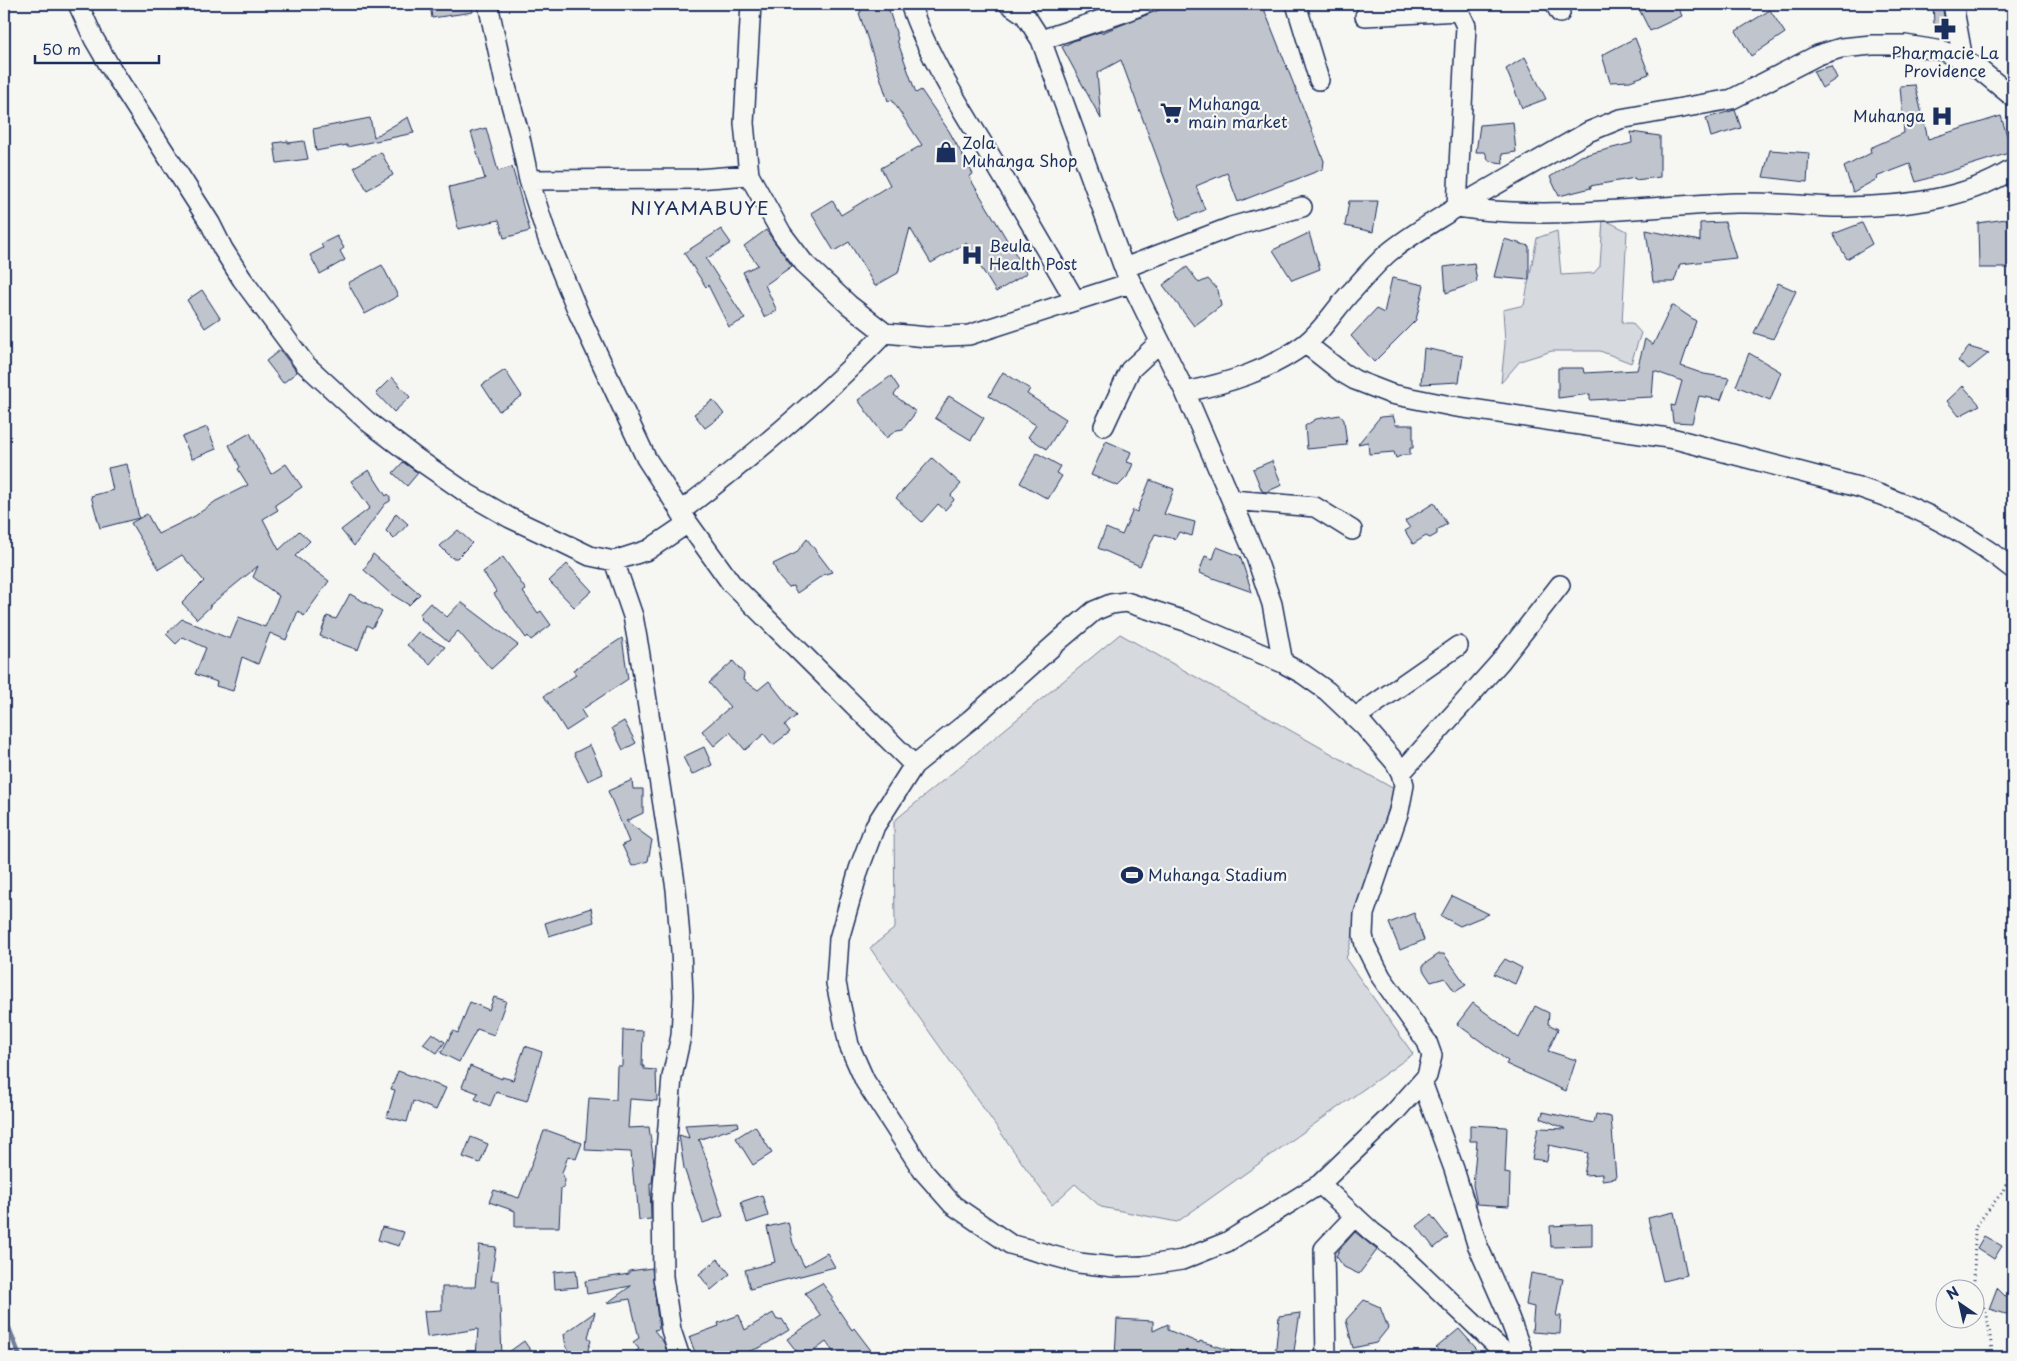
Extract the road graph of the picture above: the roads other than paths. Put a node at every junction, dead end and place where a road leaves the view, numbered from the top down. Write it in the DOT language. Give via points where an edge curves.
graph roads {
  1 [pos="78,4"];
  2 [pos="488,4"];
  3 [pos="751,4"];
  4 [pos="910,4"];
  5 [pos="1009,4"];
  6 [pos="1144,4"];
  7 [pos="1296,4"];
  8 [pos="1953,4"];
  9 [pos="1365,16"];
  10 [pos="1042,40"];
  11 [pos="1963,60"];
  12 [pos="1319,80"];
  13 [pos="2013,97"];
  14 [pos="2013,169"];
  15 [pos="749,175"];
  16 [pos="529,180"];
  17 [pos="1302,207"];
  18 [pos="1457,207"];
  19 [pos="1127,275"];
  20 [pos="1075,300"];
  21 [pos="885,333"];
  22 [pos="1160,342"];
  23 [pos="1306,344"];
  24 [pos="1185,392"];
  25 [pos="1104,426"];
  26 [pos="1232,500"];
  27 [pos="684,518"];
  28 [pos="1352,530"];
  29 [pos="614,562"];
  30 [pos="2013,569"];
  31 [pos="1560,585"];
  32 [pos="1458,646"];
  33 [pos="1283,663"];
  34 [pos="1356,718"];
  35 [pos="914,765"];
  36 [pos="1401,773"];
  37 [pos="1422,1082"];
  38 [pos="1320,1184"];
  39 [pos="1354,1216"];
  40 [pos="680,1357"];
  41 [pos="1326,1357"];
  42 [pos="1511,1357"];
  43 [pos="1524,1357"];
  1 -- 29 [label="street" via="94,40 210,223 223,250 305,364 367,421 468,494 566,545"];
  2 -- 16 [label="street"];
  3 -- 15 [label="street" via="744,123"];
  4 -- 20 [label="street" via="963,111"];
  5 -- 10 [label="street" via="1024,15"];
  6 -- 10 [label="street"];
  7 -- 12 [label="street"];
  8 -- 11 [label="street"];
  9 -- 18 [label="street" via="1458,11 1466,26"];
  10 -- 19 [label="street"];
  11 -- 13 [label="street"];
  11 -- 18 [label="street" via="1943,51 1905,45 1841,48 1732,98 1620,119 1588,132"];
  14 -- 18 [label="street" via="1975,188 1935,199 1878,206 1738,203 1625,211 1542,212 1493,212"];
  15 -- 16 [label="street" via="697,179"];
  15 -- 21 [label="street" via="782,234 804,263"];
  16 -- 27 [label="street" via="548,239 579,314 646,458"];
  17 -- 19 [label="street" via="1231,226"];
  18 -- 23 [label="street" via="1387,254"];
  19 -- 20 [label="street"];
  19 -- 22 [label="street"];
  20 -- 21 [label="street" via="970,335 927,337"];
  21 -- 27 [label="street" via="844,376"];
  22 -- 24 [label="street"];
  22 -- 25 [label="street" via="1130,370"];
  23 -- 24 [label="street" via="1261,370"];
  23 -- 30 [label="street" via="1342,373 1391,394 1675,440 1884,495 1985,546"];
  24 -- 26 [label="street"];
  26 -- 28 [label="street" via="1315,507"];
  26 -- 33 [label="street" via="1272,604"];
  27 -- 29 [label="street" via="648,550"];
  27 -- 35 [label="street" via="748,602"];
  29 -- 40 [label="street" via="633,616 676,889 683,996 681,1036 672,1077 662,1199 665,1293 671,1330"];
  31 -- 36 [label="street" via="1500,662"];
  32 -- 34 [label="street"];
  33 -- 34 [label="street" via="1327,691"];
  33 -- 35 [label="street" via="1185,621 1126,602 1112,604 1094,612 1062,638"];
  34 -- 36 [label="street"];
  35 -- 38 [label="street" via="876,826 859,869 839,939 836,983 849,1045 865,1081 923,1171 953,1206 1010,1244 1079,1263 1143,1266 1182,1260 1226,1242"];
  36 -- 37 [label="street" via="1404,785 1399,811 1364,914 1363,935 1364,945 1381,977 1427,1042 1432,1056"];
  37 -- 38 [label="street"];
  37 -- 43 [label="street" via="1477,1244"];
  38 -- 39 [label="street"];
  39 -- 41 [label="street" via="1324,1249"];
  39 -- 42 [label="street" via="1401,1254"];
}
